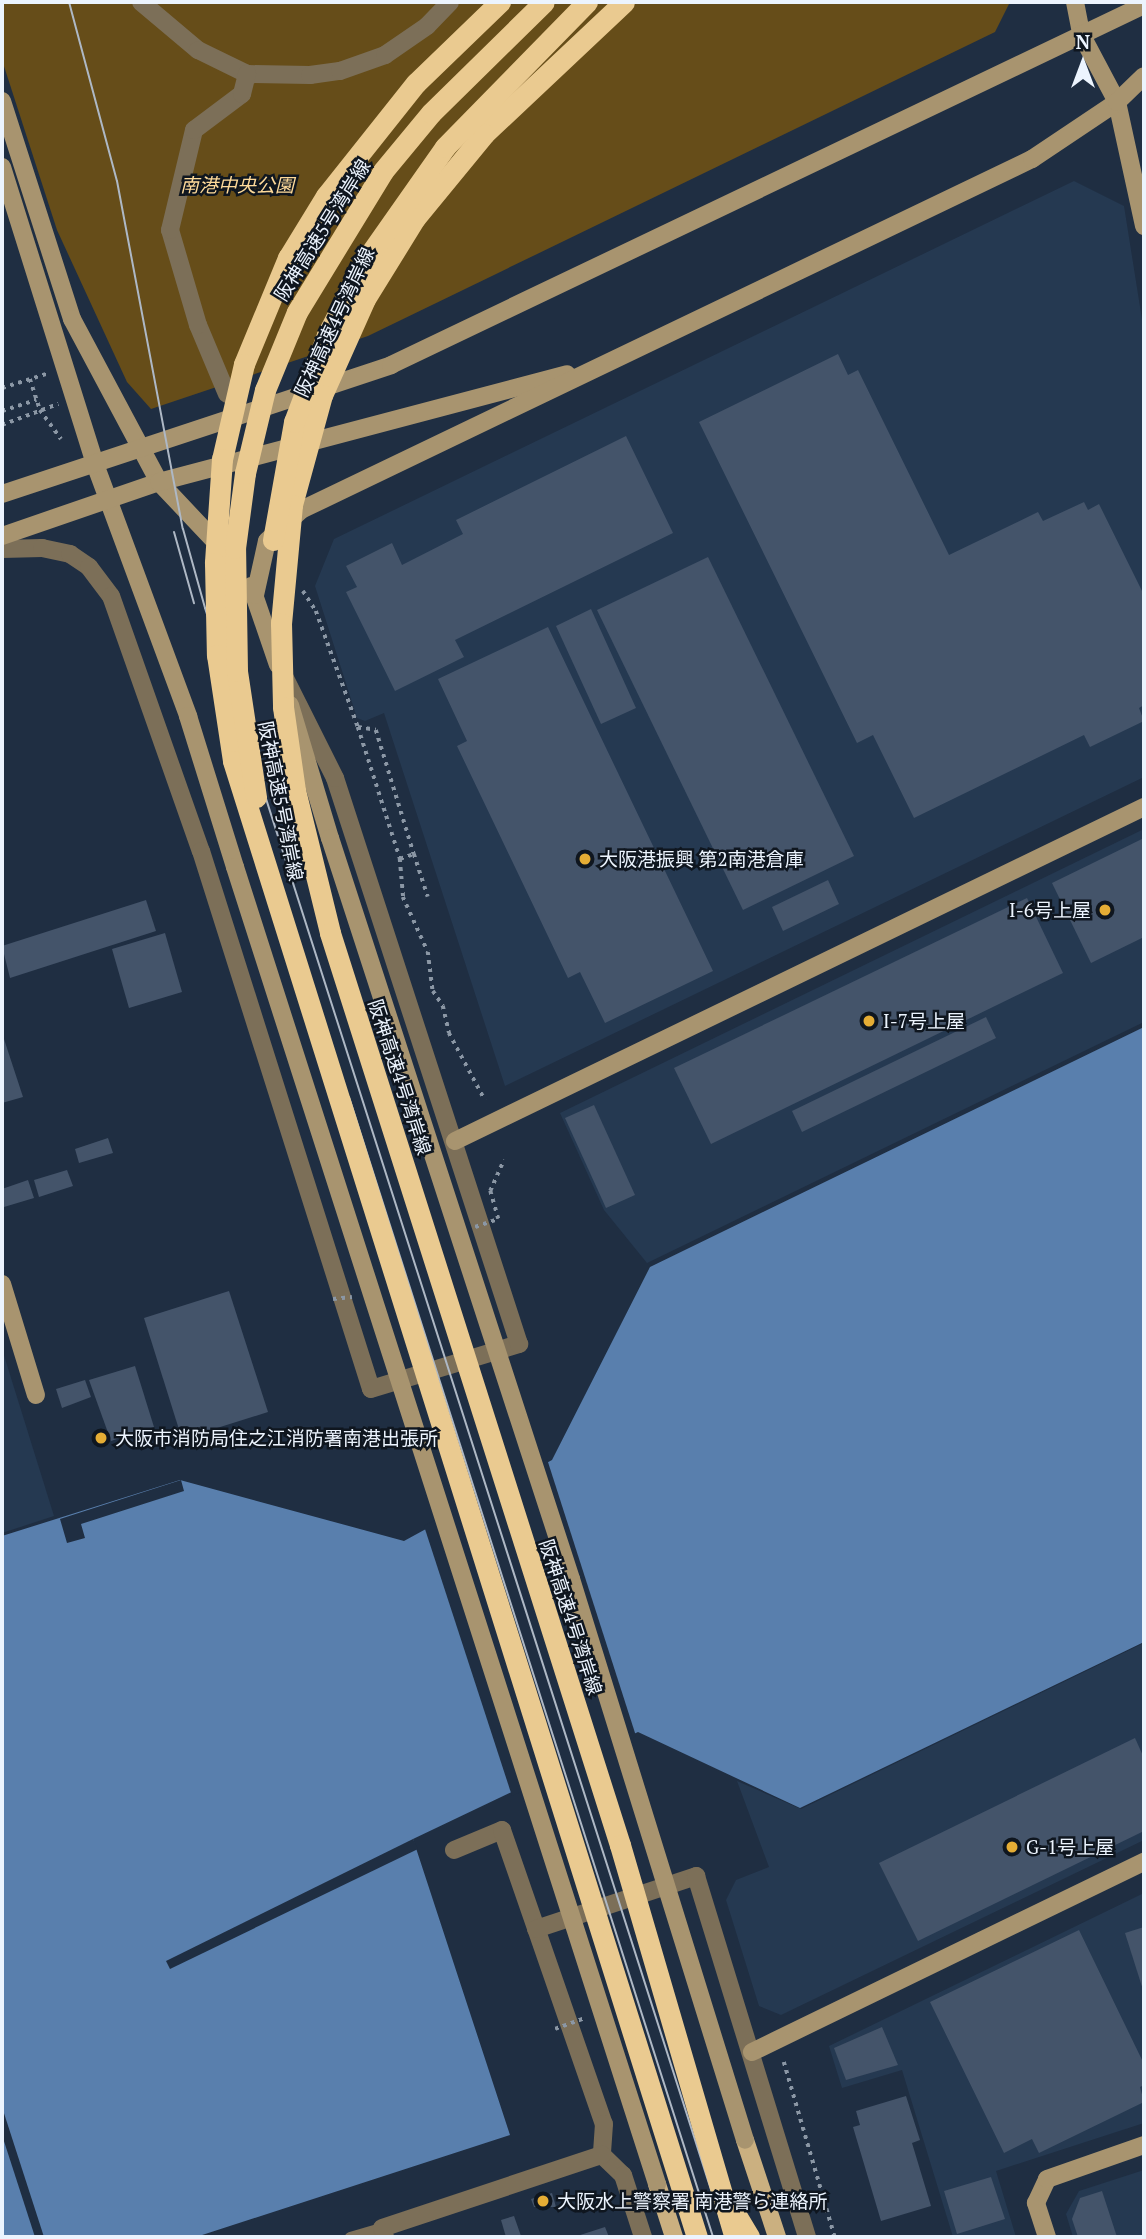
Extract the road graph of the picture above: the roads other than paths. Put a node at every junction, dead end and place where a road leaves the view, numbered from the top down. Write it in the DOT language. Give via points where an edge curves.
graph roads {
  1 [pos="141,2"];
  2 [pos="450,2"];
  3 [pos="500,2"];
  4 [pos="544,2"];
  5 [pos="587,2"];
  6 [pos="624,2"];
  7 [pos="1075,2"];
  8 [pos="1144,5"];
  9 [pos="1081,34"];
  10 [pos="247,74"];
  11 [pos="1144,76"];
  12 [pos="2,101"];
  13 [pos="1117,102"];
  14 [pos="2,167"];
  15 [pos="1144,226"];
  16 [pos="609,363"];
  17 [pos="228,394"];
  18 [pos="140,449"];
  19 [pos="95,464"];
  20 [pos="159,482"];
  21 [pos="2,494"];
  22 [pos="109,500"];
  23 [pos="2,536"];
  24 [pos="2,549"];
  25 [pos="256,595"];
  26 [pos="277,662"];
  27 [pos="1144,807"];
  28 [pos="330,933"];
  29 [pos="289,950"];
  30 [pos="455,1141"];
  31 [pos="2,1284"];
  32 [pos="36,1395"];
  33 [pos="454,1850"];
  34 [pos="1144,1862"];
  35 [pos="536,1929"];
  36 [pos="752,2052"];
  37 [pos="745,2140"];
  38 [pos="1144,2146"];
  39 [pos="602,2155"];
  40 [pos="657,2184"];
  41 [pos="718,2186"];
  42 [pos="383,2232"];
  43 [pos="350,2237"];
  44 [pos="643,2237"];
  45 [pos="674,2237"];
  46 [pos="697,2237"];
  47 [pos="736,2237"];
  48 [pos="749,2237"];
  49 [pos="777,2237"];
  50 [pos="807,2237"];
  51 [pos="1046,2237"];
  1 -- 10 [label="street" via="198,50"];
  2 -- 10 [label="street" via="428,26 385,55 340,71"];
  3 -- 29 [label="highway, bridge" via="393,110 307,226 258,324 226,432 215,563 220,697 233,761"];
  4 -- 29 [label="highway, 阪神高速5号湾岸線, bridge" via="431,113 361,203 297,312 254,428 235,548 237,671 248,757"];
  5 -- 28 [label="highway, 阪神高速5号湾岸線, bridge" via="476,111 400,207 327,335 295,422 272,545 272,706 291,808"];
  6 -- 28 [label="highway, 阪神高速4号湾岸線, bridge" via="484,134 415,218 365,299 308,435 287,539 281,661 295,790"];
  7 -- 9 [label="street"];
  8 -- 9 [label="street"];
  9 -- 13 [label="street"];
  9 -- 18 [label="street" via="391,365"];
  10 -- 17 [label="street" via="242,94 194,130 170,230 198,325"];
  11 -- 13 [label="street"];
  12 -- 18 [label="street" via="72,319"];
  13 -- 15 [label="street"];
  13 -- 16 [label="street" via="1032,159"];
  14 -- 19 [label="street"];
  16 -- 20 [label="street"];
  16 -- 25 [label="street" via="301,510 267,541"];
  18 -- 19 [label="street"];
  18 -- 20 [label="street"];
  19 -- 21 [label="street"];
  19 -- 22 [label="street"];
  20 -- 22 [label="street"];
  20 -- 25 [label="street" via="244,572"];
  22 -- 23 [label="street"];
  22 -- 40 [label="street, bridge" via="188,716"];
  24 -- 30 [label="street" via="43,548 70,554 89,567 111,596 201,851 371,1388 519,1344"];
  25 -- 26 [label="street"];
  26 -- 30 [label="street" via="335,778"];
  26 -- 37 [label="street, bridge" via="567,1566"];
  27 -- 30 [label="street"];
  28 -- 41 [label="highway, 阪神高速4号湾岸線, bridge" via="620,1845"];
  29 -- 46 [label="highway, bridge"];
  31 -- 32 [label="street"];
  33 -- 35 [label="street" via="502,1830"];
  34 -- 36 [label="street"];
  35 -- 36 [label="street" via="695,1876"];
  35 -- 39 [label="street" via="604,2124"];
  36 -- 50 [label="street"];
  37 -- 49 [label="main road"];
  38 -- 51 [label="street" via="1047,2179 1036,2203"];
  39 -- 42 [label="street"];
  39 -- 44 [label="street" via="623,2175"];
  40 -- 45 [label="main road"];
  41 -- 47 [label="highway, 阪神高速4号湾岸線, bridge"];
  41 -- 48 [label="highway, bridge"];
  42 -- 43 [label="lane"];
}
